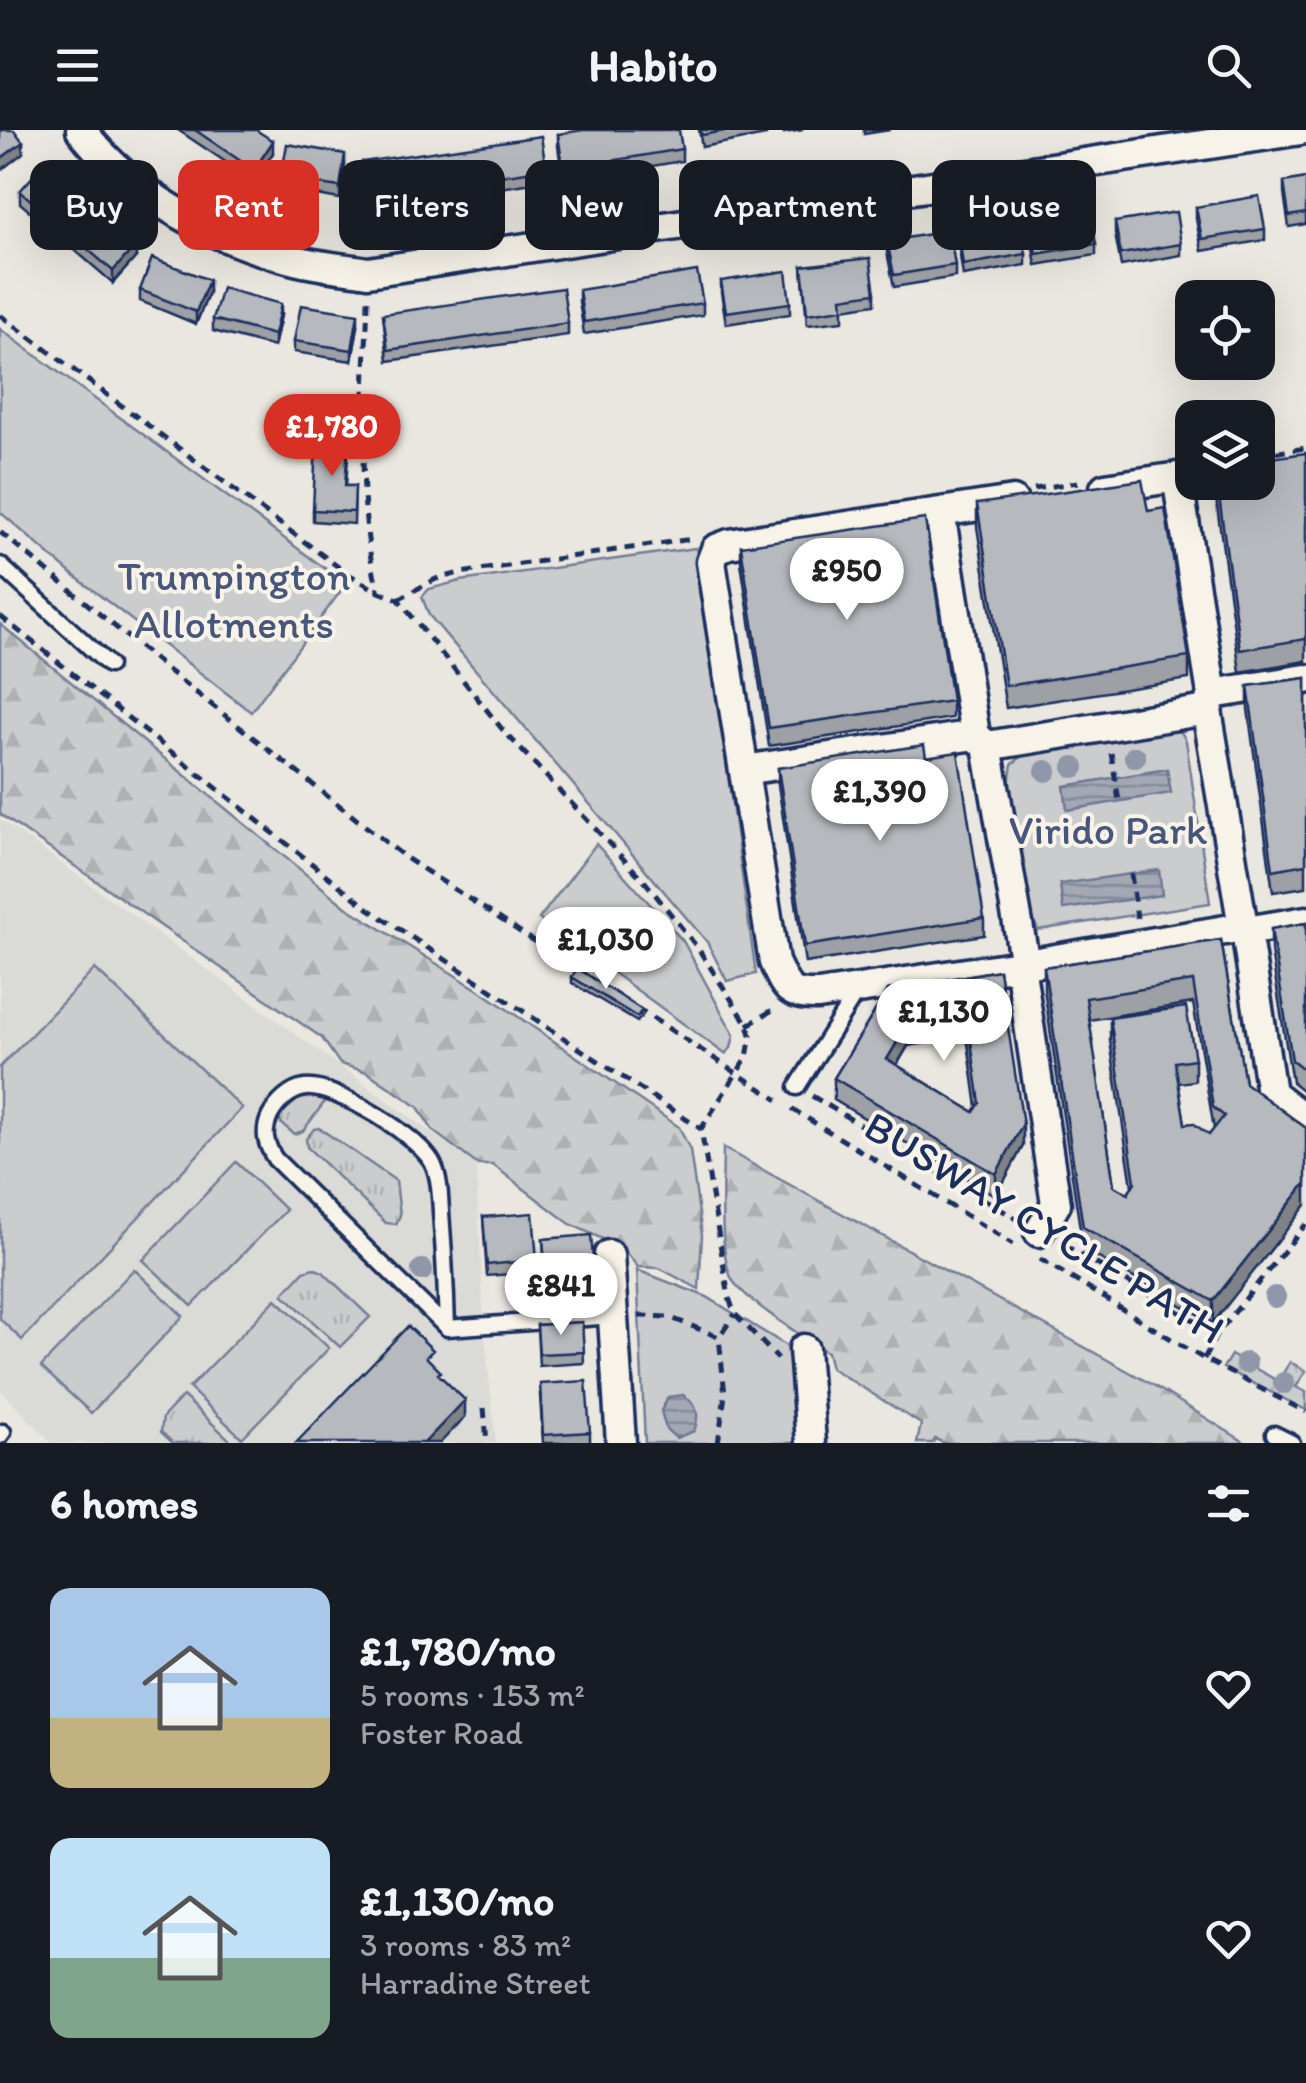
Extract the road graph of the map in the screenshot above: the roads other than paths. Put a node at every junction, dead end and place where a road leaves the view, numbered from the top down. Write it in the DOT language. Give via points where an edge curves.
graph roads {
  1 [pos="81,130"];
  2 [pos="1301,130"];
  3 [pos="1175,477"];
  4 [pos="1078,492"];
  5 [pos="1039,498"];
  6 [pos="1188,500"];
  7 [pos="940,512"];
  8 [pos="0,565"];
  9 [pos="109,665"];
  10 [pos="1306,679"];
  11 [pos="1210,702"];
  12 [pos="981,741"];
  13 [pos="744,770"];
  14 [pos="1306,921"];
  15 [pos="1244,929"];
  16 [pos="1022,965"];
  17 [pos="858,990"];
  18 [pos="797,1087"];
  19 [pos="1306,1120"];
  20 [pos="1028,1243"];
  21 [pos="609,1254"];
  22 [pos="613,1316"];
  23 [pos="447,1328"];
  24 [pos="805,1361"];
  25 [pos="1274,1434"];
  26 [pos="621,1443"];
  27 [pos="810,1443"];
  28 [pos="1292,1443"];
  1 -- 2 [label="street" via="99,154 154,197 224,238 293,260 368,272"];
  3 -- 4 [label="street"];
  5 -- 7 [label="street"];
  6 -- 11 [label="street"];
  7 -- 12 [label="street"];
  7 -- 13 [label="street" via="716,549 711,562"];
  8 -- 9 [label="lane"];
  10 -- 11 [label="street"];
  11 -- 12 [label="street"];
  11 -- 15 [label="street"];
  12 -- 13 [label="street"];
  12 -- 16 [label="street"];
  13 -- 17 [label="street" via="774,962 785,986 798,996"];
  14 -- 15 [label="street"];
  15 -- 16 [label="street"];
  15 -- 19 [label="street" via="1272,1093"];
  16 -- 17 [label="street"];
  16 -- 20 [label="street" via="1056,1204"];
  17 -- 18 [label="lane"];
  21 -- 22 [label="street"];
  22 -- 23 [label="lane"];
  22 -- 26 [label="street"];
  23 -- 23 [label="lane" via="439,1186 428,1156 326,1089 306,1088 285,1098 266,1129 275,1159"];
  24 -- 27 [label="street"];
  25 -- 28 [label="lane"];
}
